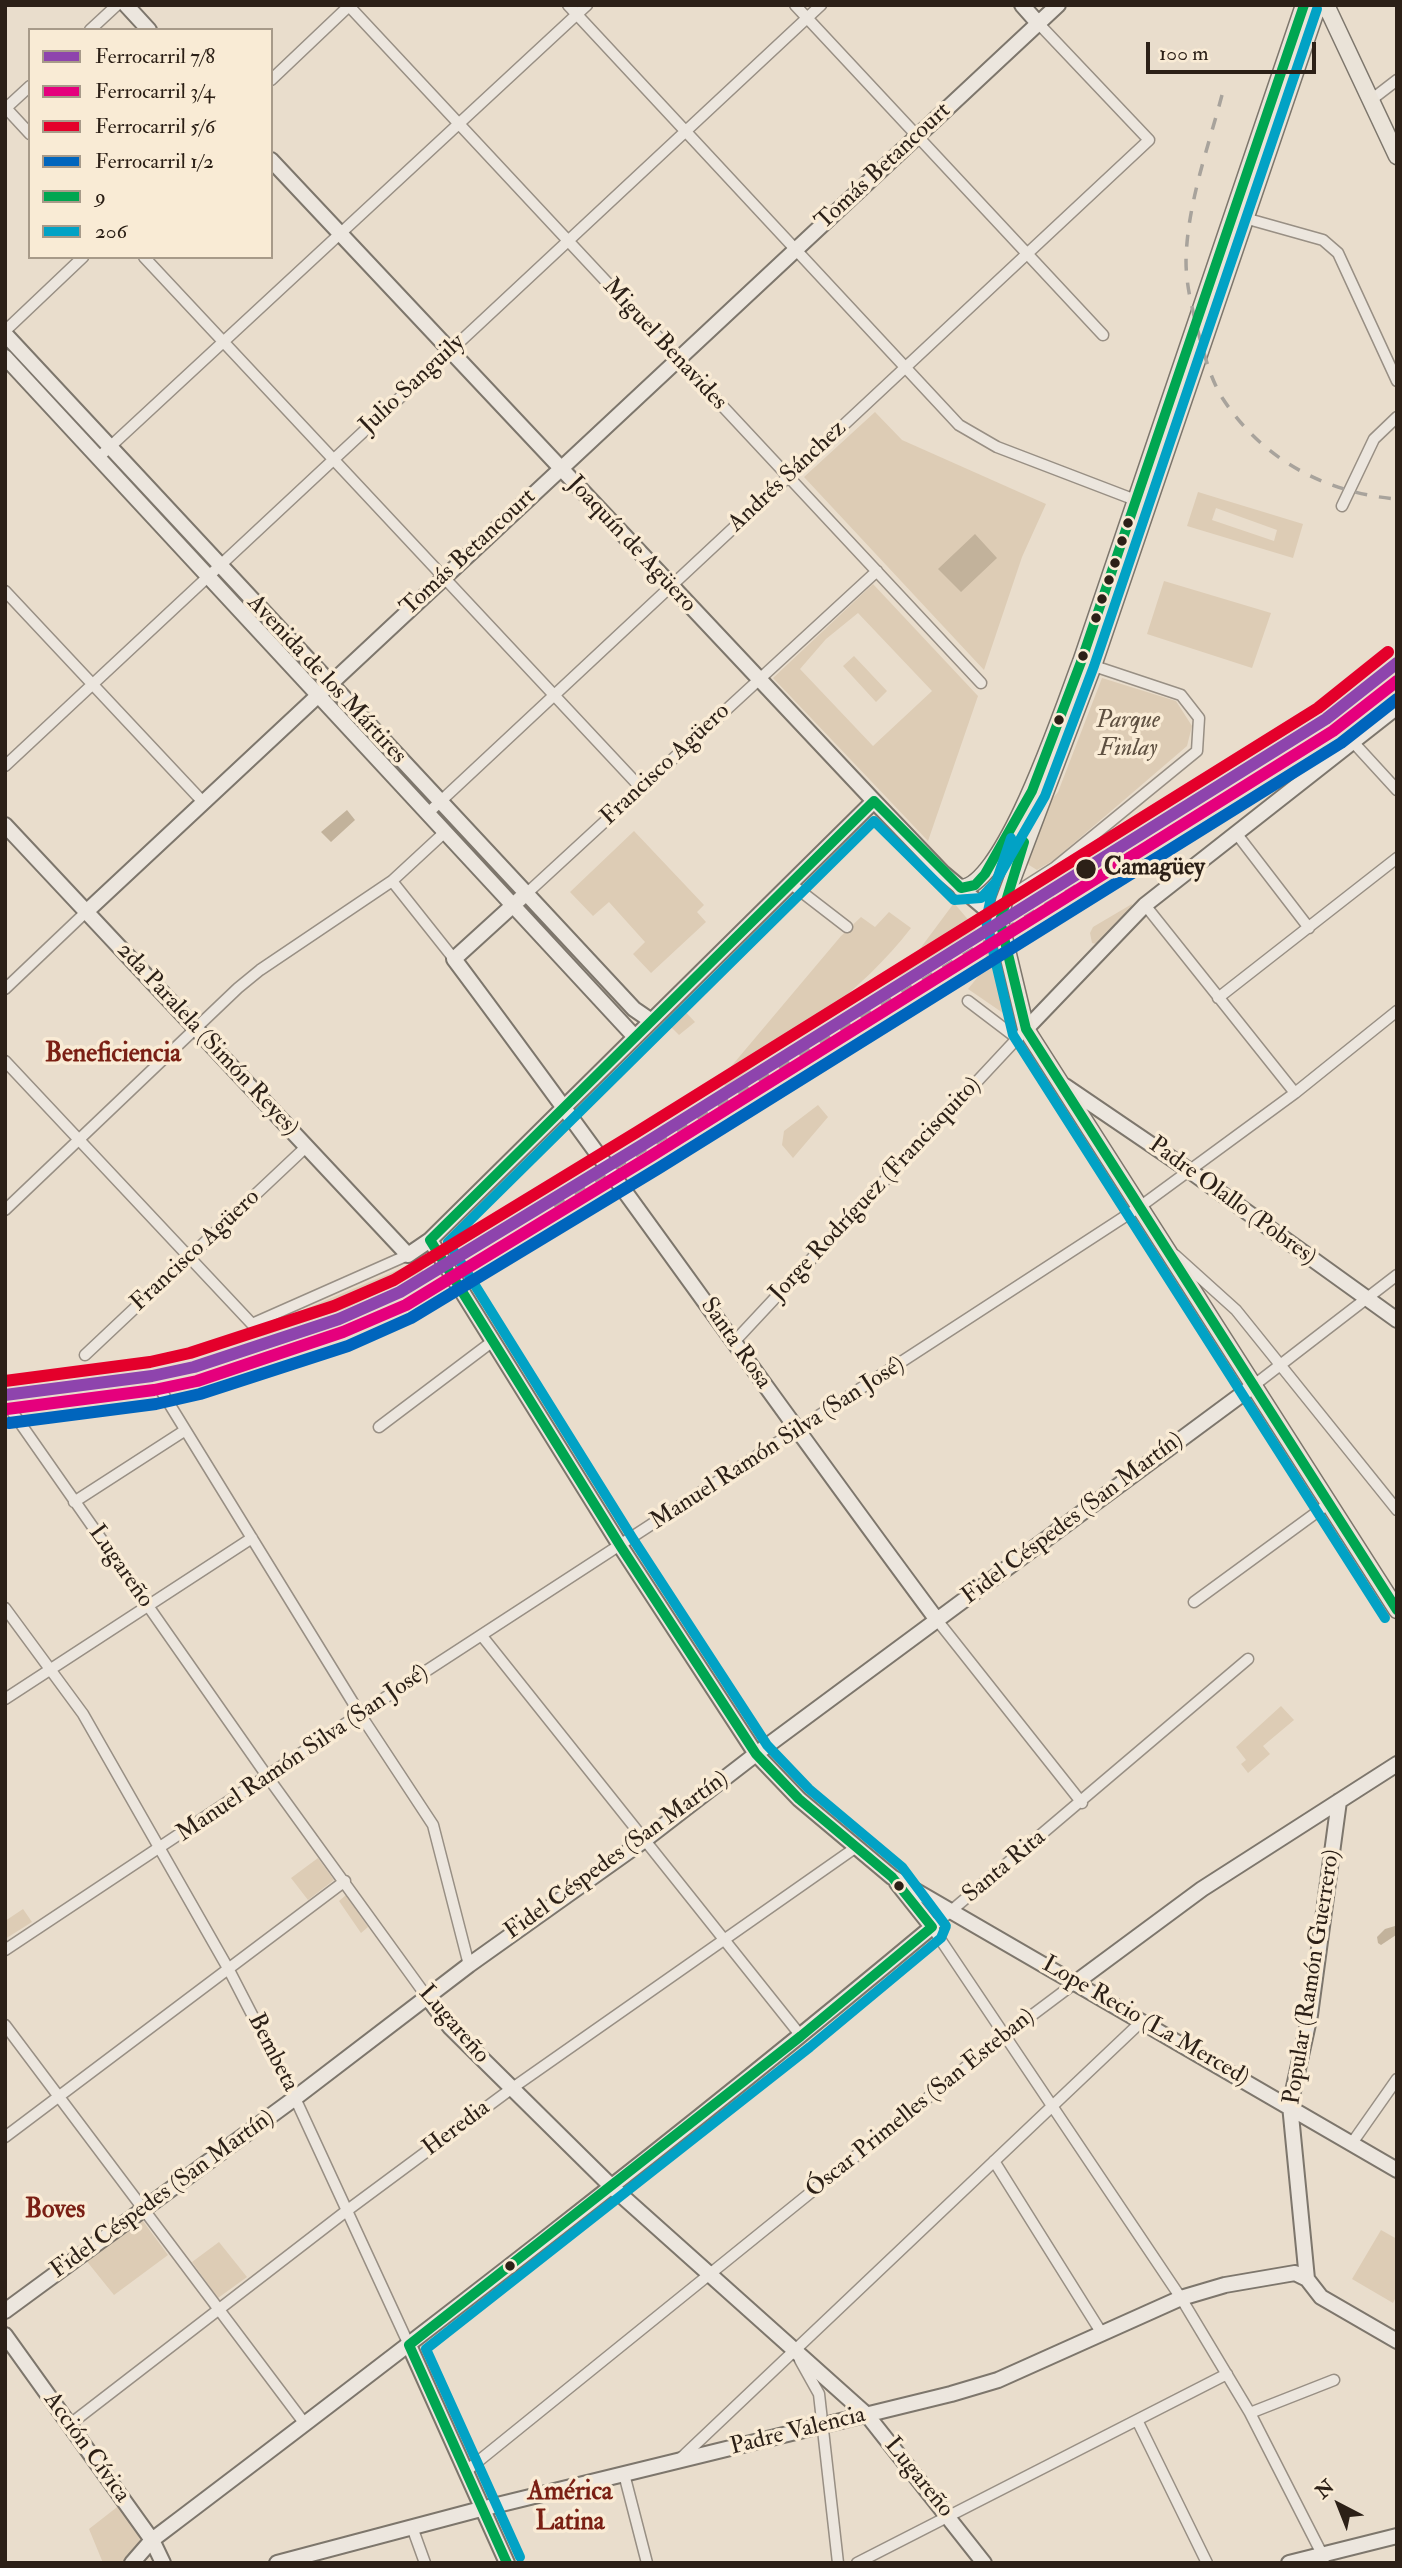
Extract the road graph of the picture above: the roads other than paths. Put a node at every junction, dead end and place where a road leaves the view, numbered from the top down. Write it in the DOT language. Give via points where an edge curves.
graph roads {
  1 [pos="117,5"];
  2 [pos="127,5"];
  3 [pos="568,5"];
  4 [pos="587,5"];
  5 [pos="795,5"];
  6 [pos="821,5"];
  7 [pos="1022,5"];
  8 [pos="1058,5"];
  9 [pos="1304,5"];
  10 [pos="1318,5"];
  11 [pos="1326,5"];
  12 [pos="349,6"];
  13 [pos="577,15"];
  14 [pos="807,18"];
  15 [pos="1038,23"];
  16 [pos="92,28"];
  17 [pos="147,28"];
  18 [pos="273,77"];
  19 [pos="1397,80"];
  20 [pos="28,88"];
  21 [pos="1371,100"];
  22 [pos="6,108"];
  23 [pos="458,125"];
  24 [pos="686,131"];
  25 [pos="28,132"];
  26 [pos="918,135"];
  27 [pos="1397,156"];
  28 [pos="273,162"];
  29 [pos="1240,217"];
  30 [pos="340,234"];
  31 [pos="568,242"];
  32 [pos="796,249"];
  33 [pos="1029,253"];
  34 [pos="81,259"];
  35 [pos="146,259"];
  36 [pos="5,332"];
  37 [pos="1103,335"];
  38 [pos="222,342"];
  39 [pos="450,351"];
  40 [pos="5,357"];
  41 [pos="678,360"];
  42 [pos="905,367"];
  43 [pos="1397,381"];
  44 [pos="1397,417"];
  45 [pos="110,446"];
  46 [pos="99,457"];
  47 [pos="333,459"];
  48 [pos="560,469"];
  49 [pos="788,477"];
  50 [pos="1139,506"];
  51 [pos="1342,506"];
  52 [pos="214,570"];
  53 [pos="877,571"];
  54 [pos="444,577"];
  55 [pos="670,587"];
  56 [pos="5,592"];
  57 [pos="1084,672"];
  58 [pos="758,680"];
  59 [pos="329,683"];
  60 [pos="981,683"];
  61 [pos="92,684"];
  62 [pos="317,694"];
  63 [pos="555,694"];
  64 [pos="1397,706"];
  65 [pos="1353,742"];
  66 [pos="5,766"];
  67 [pos="641,788"];
  68 [pos="1397,790"];
  69 [pos="202,802"];
  70 [pos="874,802"];
  71 [pos="439,803"];
  72 [pos="428,813"];
  73 [pos="5,825"];
  74 [pos="446,832"];
  75 [pos="1236,833"];
  76 [pos="1397,858"];
  77 [pos="1016,862"];
  78 [pos="1036,879"];
  79 [pos="392,881"];
  80 [pos="790,883"];
  81 [pos="961,888"];
  82 [pos="525,895"];
  83 [pos="1004,901"];
  84 [pos="514,905"];
  85 [pos="1145,905"];
  86 [pos="86,912"];
  87 [pos="1000,921"];
  88 [pos="847,927"];
  89 [pos="1309,928"];
  90 [pos="454,959"];
  91 [pos="5,989"];
  92 [pos="1218,998"];
  93 [pos="968,1001"];
  94 [pos="634,1009"];
  95 [pos="1397,1011"];
  96 [pos="622,1020"];
  97 [pos="650,1020"];
  98 [pos="196,1029"];
  99 [pos="1022,1034"];
  100 [pos="634,1035"];
  101 [pos="5,1061"];
  102 [pos="1065,1086"];
  103 [pos="1295,1093"];
  104 [pos="565,1107"];
  105 [pos="80,1140"];
  106 [pos="306,1147"];
  107 [pos="1190,1171"];
  108 [pos="1141,1206"];
  109 [pos="5,1210"];
  110 [pos="430,1240"];
  111 [pos="1166,1246"];
  112 [pos="408,1255"];
  113 [pos="189,1256"];
  114 [pos="1397,1275"];
  115 [pos="1366,1299"];
  116 [pos="1397,1320"];
  117 [pos="493,1341"];
  118 [pos="734,1342"];
  119 [pos="85,1354"];
  120 [pos="1281,1364"];
  121 [pos="1253,1386"];
  122 [pos="162,1392"];
  123 [pos="11,1410"];
  124 [pos="379,1427"];
  125 [pos="184,1431"];
  126 [pos="796,1431"];
  127 [pos="74,1502"];
  128 [pos="1328,1504"];
  129 [pos="1397,1510"];
  130 [pos="252,1538"];
  131 [pos="621,1547"];
  132 [pos="1194,1602"];
  133 [pos="147,1606"];
  134 [pos="5,1608"];
  135 [pos="1397,1611"];
  136 [pos="937,1620"];
  137 [pos="482,1636"];
  138 [pos="1248,1659"];
  139 [pos="52,1670"];
  140 [pos="5,1699"];
  141 [pos="360,1714"];
  142 [pos="756,1754"];
  143 [pos="1397,1764"];
  144 [pos="267,1776"];
  145 [pos="1339,1801"];
  146 [pos="1082,1803"];
  147 [pos="646,1839"];
  148 [pos="161,1848"];
  149 [pos="855,1848"];
  150 [pos="892,1877"];
  151 [pos="345,1881"];
  152 [pos="951,1911"];
  153 [pos="932,1927"];
  154 [pos="722,1939"];
  155 [pos="5,1950"];
  156 [pos="469,1965"];
  157 [pos="229,1970"];
  158 [pos="1075,1983"];
  159 [pos="427,1997"];
  160 [pos="1141,2022"];
  161 [pos="5,2025"];
  162 [pos="801,2036"];
  163 [pos="1003,2037"];
  164 [pos="1397,2079"];
  165 [pos="511,2089"];
  166 [pos="59,2097"];
  167 [pos="295,2098"];
  168 [pos="1290,2105"];
  169 [pos="1052,2106"];
  170 [pos="5,2137"];
  171 [pos="1352,2143"];
  172 [pos="993,2161"];
  173 [pos="1397,2170"];
  174 [pos="612,2187"];
  175 [pos="141,2209"];
  176 [pos="345,2212"];
  177 [pos="710,2274"];
  178 [pos="1307,2279"];
  179 [pos="1181,2298"];
  180 [pos="218,2310"];
  181 [pos="5,2311"];
  182 [pos="1101,2332"];
  183 [pos="5,2335"];
  184 [pos="1397,2341"];
  185 [pos="409,2345"];
  186 [pos="795,2352"];
  187 [pos="1227,2374"];
  188 [pos="1334,2380"];
  189 [pos="1250,2413"];
  190 [pos="867,2415"];
  191 [pos="1137,2420"];
  192 [pos="305,2424"];
  193 [pos="69,2425"];
  194 [pos="825,2425"];
  195 [pos="675,2463"];
  196 [pos="465,2472"];
  197 [pos="624,2474"];
  198 [pos="481,2509"];
  199 [pos="949,2516"];
  200 [pos="412,2527"];
  201 [pos="1397,2536"];
  202 [pos="152,2540"];
  203 [pos="1323,2558"];
  204 [pos="161,2561"];
  205 [pos="132,2563"];
  206 [pos="276,2563"];
  207 [pos="425,2563"];
  208 [pos="507,2563"];
  209 [pos="646,2563"];
  210 [pos="838,2563"];
  211 [pos="857,2563"];
  212 [pos="984,2563"];
  213 [pos="1207,2563"];
  214 [pos="1289,2563"];
  1 -- 16 [label="street"];
  2 -- 17 [label="street"];
  3 -- 13 [label="street"];
  4 -- 13 [label="street"];
  5 -- 14 [label="street"];
  6 -- 14 [label="street, Julio Sanguily"];
  7 -- 15 [label="street"];
  8 -- 15 [label="street, Tomás Betancourt"];
  9 -- 29 [label="main road"];
  10 -- 29 [label="main road"];
  11 -- 21 [label="main road"];
  12 -- 18 [label="street"];
  12 -- 23 [label="street, Miguel Benavides"];
  13 -- 23 [label="street"];
  13 -- 24 [label="street"];
  14 -- 24 [label="street, Julio Sanguily"];
  14 -- 26 [label="street"];
  15 -- 26 [label="street, Tomás Betancourt"];
  15 -- 33 [label="street, Andrés Sánchez" via="1149,140"];
  19 -- 21 [label="street"];
  20 -- 22 [label="street"];
  21 -- 27 [label="main road"];
  22 -- 25 [label="street"];
  23 -- 30 [label="street"];
  23 -- 31 [label="street, Miguel Benavides"];
  24 -- 31 [label="street, Julio Sanguily"];
  24 -- 32 [label="street"];
  26 -- 32 [label="street, Tomás Betancourt"];
  26 -- 33 [label="street"];
  28 -- 30 [label="street, Joaquín de Agüero"];
  29 -- 43 [label="street" via="1323,240 1338,253"];
  29 -- 50 [label="main road"];
  30 -- 38 [label="street"];
  30 -- 39 [label="street, Joaquín de Agüero"];
  31 -- 39 [label="street, Julio Sanguily"];
  31 -- 41 [label="street, Miguel Benavides"];
  32 -- 41 [label="street, Tomás Betancourt"];
  32 -- 42 [label="street"];
  33 -- 37 [label="street"];
  33 -- 42 [label="street, Andrés Sánchez"];
  34 -- 36 [label="street"];
  35 -- 38 [label="street"];
  36 -- 45 [label="street, Avenida de los Mártires"];
  38 -- 45 [label="street"];
  38 -- 47 [label="street"];
  39 -- 47 [label="street, Julio Sanguily"];
  39 -- 48 [label="street, Joaquín de Agüero"];
  40 -- 46 [label="street, Avenida de los Mártires"];
  41 -- 48 [label="street, Tomás Betancourt"];
  41 -- 49 [label="street, Miguel Benavides"];
  42 -- 49 [label="street, Andrés Sánchez"];
  42 -- 50 [label="street" via="973,436"];
  44 -- 51 [label="street" via="1374,439"];
  45 -- 46 [label="street"];
  45 -- 52 [label="street, Avenida de los Mártires"];
  46 -- 52 [label="street, Avenida de los Mártires"];
  47 -- 52 [label="street, Julio Sanguily"];
  47 -- 54 [label="street"];
  48 -- 54 [label="street, Tomás Betancourt"];
  48 -- 55 [label="street, Joaquín de Agüero"];
  49 -- 53 [label="street, Miguel Benavides"];
  49 -- 55 [label="street, Andrés Sánchez"];
  50 -- 57 [label="main road"];
  52 -- 59 [label="street, Avenida de los Mártires"];
  52 -- 61 [label="street, Julio Sanguily"];
  52 -- 62 [label="street, Avenida de los Mártires"];
  53 -- 58 [label="street, Francisco Agüero"];
  53 -- 60 [label="street, Miguel Benavides"];
  54 -- 59 [label="street, Tomás Betancourt"];
  54 -- 63 [label="street"];
  55 -- 58 [label="street, Joaquín de Agüero"];
  55 -- 63 [label="street, Andrés Sánchez"];
  56 -- 61 [label="street"];
  57 -- 77 [label="main road"];
  57 -- 78 [label="street" via="1181,695 1199,718 1197,751"];
  57 -- 81 [label="main road" via="998,856 975,885"];
  58 -- 67 [label="street, Francisco Agüero"];
  58 -- 70 [label="street, Joaquín de Agüero"];
  59 -- 62 [label="street, Tomás Betancourt"];
  59 -- 71 [label="street, Avenida de los Mártires"];
  61 -- 66 [label="street, Julio Sanguily"];
  61 -- 69 [label="street"];
  62 -- 69 [label="street, Tomás Betancourt"];
  62 -- 72 [label="street, Avenida de los Mártires"];
  63 -- 67 [label="street"];
  63 -- 71 [label="street, Andrés Sánchez"];
  64 -- 65 [label="street, Jorge Rodríguez (Francisquito)"];
  65 -- 68 [label="street"];
  65 -- 75 [label="street, Jorge Rodríguez (Francisquito)"];
  67 -- 82 [label="street, Francisco Agüero"];
  69 -- 86 [label="street, Tomás Betancourt"];
  70 -- 80 [label="street"];
  70 -- 81 [label="street, Joaquín de Agüero"];
  71 -- 72 [label="street, Andrés Sánchez"];
  71 -- 82 [label="street, Avenida de los Mártires"];
  72 -- 74 [label="street, Avenida de los Mártires"];
  73 -- 86 [label="street, 2da Paralela (Simón Reyes)"];
  74 -- 79 [label="street"];
  74 -- 84 [label="street, Avenida de los Mártires"];
  75 -- 85 [label="street, Jorge Rodríguez (Francisquito)"];
  75 -- 89 [label="street"];
  76 -- 89 [label="street"];
  77 -- 78 [label="street" via="1023,878"];
  77 -- 83 [label="main road"];
  78 -- 83 [label="street"];
  79 -- 90 [label="street, Santa Rosa"];
  79 -- 98 [label="street" via="260,970"];
  80 -- 88 [label="street"];
  80 -- 97 [label="street"];
  81 -- 87 [label="street, Joaquín de Agüero"];
  82 -- 84 [label="street, Francisco Agüero"];
  82 -- 94 [label="street, Avenida de los Mártires"];
  83 -- 87 [label="main road"];
  84 -- 90 [label="street, Francisco Agüero"];
  84 -- 96 [label="street, Avenida de los Mártires"];
  85 -- 92 [label="street"];
  85 -- 99 [label="street, Jorge Rodríguez (Francisquito)"];
  86 -- 91 [label="street, Tomás Betancourt"];
  86 -- 98 [label="street, 2da Paralela (Simón Reyes)"];
  87 -- 99 [label="main road"];
  89 -- 92 [label="street"];
  90 -- 104 [label="street, Santa Rosa"];
  92 -- 103 [label="street"];
  93 -- 99 [label="street"];
  94 -- 96 [label="street" via="632,1017"];
  94 -- 97 [label="street, Avenida de los Mártires"];
  95 -- 103 [label="street, Manuel Ramón Silva (San José)"];
  96 -- 100 [label="street, Avenida de los Mártires"];
  97 -- 100 [label="street"];
  98 -- 105 [label="street"];
  98 -- 106 [label="street, 2da Paralela (Simón Reyes)"];
  99 -- 102 [label="main road"];
  99 -- 118 [label="street, Jorge Rodríguez (Francisquito)"];
  100 -- 104 [label="street"];
  101 -- 105 [label="street"];
  102 -- 107 [label="street, Padre Olallo (Pobres)"];
  102 -- 108 [label="main road"];
  103 -- 107 [label="street, Manuel Ramón Silva (San José)"];
  104 -- 110 [label="street"];
  104 -- 118 [label="street, Santa Rosa"];
  105 -- 109 [label="street"];
  105 -- 113 [label="street"];
  106 -- 112 [label="street, 2da Paralela (Simón Reyes)"];
  106 -- 113 [label="street, Francisco Agüero"];
  107 -- 108 [label="street, Manuel Ramón Silva (San José)"];
  107 -- 115 [label="street, Padre Olallo (Pobres)"];
  108 -- 111 [label="main road"];
  108 -- 126 [label="street, Manuel Ramón Silva (San José)"];
  110 -- 112 [label="street"];
  110 -- 117 [label="street"];
  111 -- 120 [label="street" via="1236,1310"];
  111 -- 121 [label="main road"];
  112 -- 113 [label="street" via="252,1324"];
  113 -- 119 [label="street, Francisco Agüero"];
  114 -- 115 [label="street, Fidel Céspedes (San Martín)"];
  115 -- 116 [label="street, Padre Olallo (Pobres)"];
  115 -- 120 [label="street, Fidel Céspedes (San Martín)"];
  117 -- 124 [label="street"];
  117 -- 131 [label="street"];
  118 -- 126 [label="street, Santa Rosa"];
  120 -- 121 [label="street, Fidel Céspedes (San Martín)"];
  120 -- 129 [label="street"];
  121 -- 128 [label="main road"];
  121 -- 136 [label="street, Fidel Céspedes (San Martín)"];
  122 -- 125 [label="street"];
  123 -- 127 [label="street, Lugareño"];
  125 -- 127 [label="street"];
  125 -- 130 [label="street"];
  126 -- 131 [label="street, Manuel Ramón Silva (San José)"];
  126 -- 136 [label="street, Santa Rosa"];
  127 -- 133 [label="street, Lugareño"];
  128 -- 132 [label="street"];
  128 -- 135 [label="main road"];
  130 -- 133 [label="street"];
  130 -- 141 [label="street"];
  131 -- 137 [label="street, Manuel Ramón Silva (San José)"];
  131 -- 142 [label="street"];
  133 -- 139 [label="street"];
  133 -- 144 [label="street, Lugareño"];
  134 -- 139 [label="street, Bembeta"];
  136 -- 142 [label="street, Fidel Céspedes (San Martín)"];
  136 -- 146 [label="street, Santa Rosa"];
  137 -- 141 [label="street, Manuel Ramón Silva (San José)"];
  137 -- 147 [label="street"];
  138 -- 146 [label="street, Santa Rita"];
  139 -- 140 [label="street"];
  139 -- 148 [label="street, Bembeta"];
  141 -- 144 [label="street, Manuel Ramón Silva (San José)"];
  141 -- 156 [label="street" via="433,1825"];
  142 -- 147 [label="street, Fidel Céspedes (San Martín)"];
  142 -- 149 [label="street"];
  143 -- 145 [label="street, Óscar Primelles (San Esteban)"];
  144 -- 148 [label="street, Manuel Ramón Silva (San José)"];
  144 -- 151 [label="street, Lugareño"];
  145 -- 158 [label="street, Óscar Primelles (San Esteban)" via="1202,1889"];
  145 -- 168 [label="street, Popular (Ramón Guerrero)" via="1310,2015"];
  146 -- 152 [label="street, Santa Rita"];
  147 -- 154 [label="street"];
  147 -- 156 [label="street, Fidel Céspedes (San Martín)"];
  148 -- 155 [label="street, Manuel Ramón Silva (San José)"];
  148 -- 157 [label="street, Bembeta"];
  149 -- 150 [label="street"];
  149 -- 154 [label="street, Heredia"];
  150 -- 152 [label="street, Lope Recio (La Merced)"];
  150 -- 153 [label="street"];
  151 -- 157 [label="street"];
  151 -- 159 [label="street, Lugareño"];
  152 -- 153 [label="street, Santa Rita"];
  152 -- 158 [label="street, Lope Recio (La Merced)"];
  153 -- 162 [label="street, Santa Rita"];
  153 -- 163 [label="street"];
  154 -- 162 [label="street"];
  154 -- 165 [label="street, Heredia"];
  156 -- 159 [label="street, Fidel Céspedes (San Martín)"];
  157 -- 166 [label="street"];
  157 -- 167 [label="street, Bembeta"];
  158 -- 160 [label="street, Lope Recio (La Merced)"];
  158 -- 163 [label="street, Óscar Primelles (San Esteban)"];
  159 -- 165 [label="street, Lugareño"];
  159 -- 167 [label="street, Fidel Céspedes (San Martín)"];
  160 -- 168 [label="street, Lope Recio (La Merced)"];
  160 -- 169 [label="street"];
  161 -- 166 [label="street"];
  162 -- 174 [label="street, Santa Rita"];
  163 -- 169 [label="street"];
  163 -- 177 [label="street, Óscar Primelles (San Esteban)"];
  164 -- 171 [label="street"];
  165 -- 174 [label="street, Lugareño"];
  165 -- 176 [label="street, Heredia"];
  166 -- 170 [label="street"];
  166 -- 175 [label="street"];
  167 -- 175 [label="street, Fidel Céspedes (San Martín)"];
  167 -- 176 [label="street, Bembeta"];
  168 -- 171 [label="street, Lope Recio (La Merced)"];
  168 -- 178 [label="street, Popular (Ramón Guerrero)"];
  169 -- 172 [label="street"];
  169 -- 179 [label="street"];
  171 -- 173 [label="street, Lope Recio (La Merced)"];
  172 -- 182 [label="street"];
  172 -- 186 [label="street"];
  174 -- 177 [label="street, Lugareño"];
  174 -- 185 [label="street, Santa Rita"];
  175 -- 180 [label="street"];
  175 -- 181 [label="street, Fidel Céspedes (San Martín)"];
  176 -- 180 [label="street, Heredia"];
  176 -- 185 [label="street, Bembeta"];
  177 -- 186 [label="street, Lugareño"];
  177 -- 196 [label="street, Óscar Primelles (San Esteban)"];
  178 -- 179 [label="street, Padre Valencia" via="1295,2273"];
  178 -- 184 [label="street" via="1321,2297"];
  179 -- 182 [label="street, Padre Valencia"];
  179 -- 187 [label="street"];
  180 -- 192 [label="street"];
  180 -- 193 [label="street, Heredia"];
  182 -- 190 [label="street, Padre Valencia" via="998,2380"];
  183 -- 193 [label="street, Acción Cívica"];
  185 -- 192 [label="street, Santa Rita"];
  185 -- 196 [label="street, Bembeta"];
  186 -- 190 [label="street, Lugareño"];
  186 -- 194 [label="street" via="820,2394"];
  186 -- 195 [label="street"];
  187 -- 189 [label="street"];
  187 -- 191 [label="street"];
  188 -- 189 [label="street"];
  189 -- 203 [label="street"];
  190 -- 194 [label="street, Padre Valencia"];
  190 -- 199 [label="street, Lugareño"];
  191 -- 199 [label="street"];
  191 -- 213 [label="street"];
  192 -- 202 [label="street, Santa Rita"];
  193 -- 202 [label="street, Acción Cívica"];
  194 -- 195 [label="street, Padre Valencia"];
  194 -- 210 [label="street"];
  195 -- 197 [label="street, Padre Valencia"];
  196 -- 198 [label="street, Bembeta"];
  197 -- 198 [label="street, Padre Valencia"];
  197 -- 209 [label="street"];
  198 -- 200 [label="street, Padre Valencia"];
  198 -- 208 [label="street, Bembeta"];
  199 -- 211 [label="street"];
  199 -- 212 [label="street, Lugareño"];
  200 -- 206 [label="street, Padre Valencia"];
  200 -- 207 [label="street"];
  201 -- 203 [label="street"];
  202 -- 204 [label="street, Acción Cívica"];
  202 -- 205 [label="street, Santa Rita"];
  203 -- 214 [label="street"];
}
